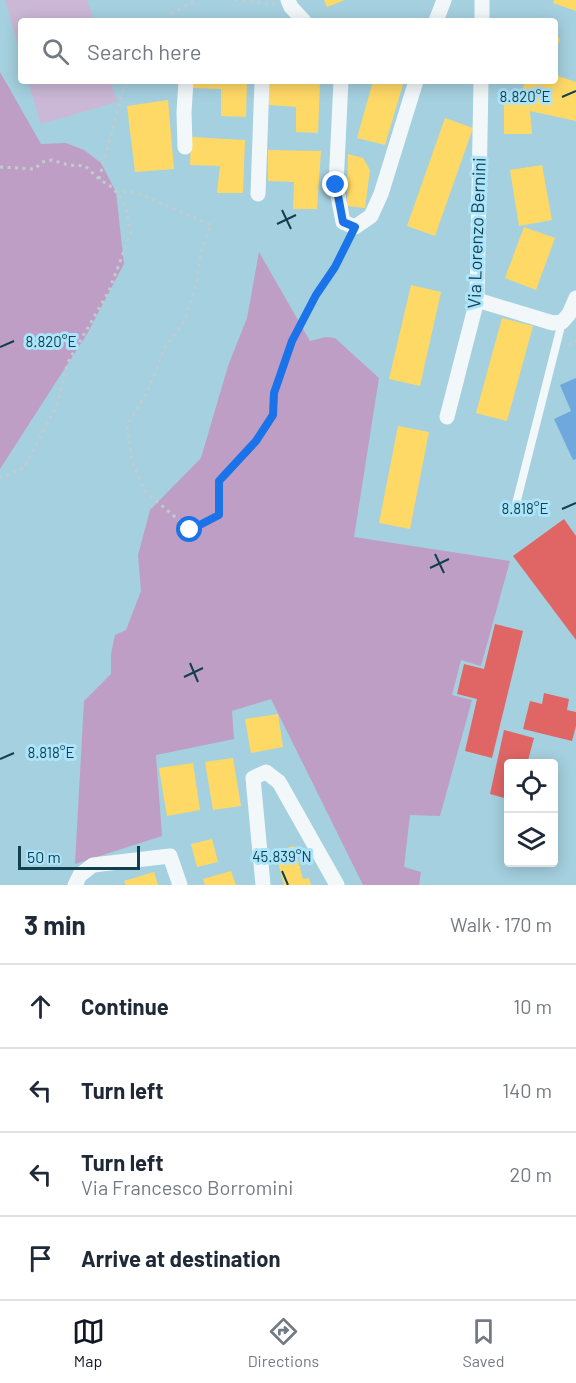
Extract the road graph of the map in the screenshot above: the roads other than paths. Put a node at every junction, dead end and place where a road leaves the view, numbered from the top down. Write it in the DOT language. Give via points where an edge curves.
graph roads {
  1 [pos="444,0"];
  2 [pos="482,0"];
  3 [pos="289,3"];
  4 [pos="302,18"];
  5 [pos="437,18"];
  6 [pos="482,18"];
  7 [pos="186,84"];
  8 [pos="262,84"];
  9 [pos="341,84"];
  10 [pos="415,84"];
  11 [pos="481,84"];
  12 [pos="185,147"];
  13 [pos="258,194"];
  14 [pos="576,298"];
  15 [pos="477,300"];
  16 [pos="562,322"];
  17 [pos="447,417"];
  18 [pos="516,504"];
  19 [pos="75,885"];
  20 [pos="180,885"];
  21 [pos="263,885"];
  22 [pos="337,885"];
  1 -- 5 [label="street"];
  2 -- 6 [label="street"];
  3 -- 4 [label="street"];
  7 -- 12 [label="street"];
  8 -- 13 [label="street"];
  9 -- 10 [label="street" via="336,185 343,222 355,227 371,216 381,194"];
  11 -- 15 [label="street, Via Lorenzo Bernini"];
  14 -- 16 [label="street"];
  15 -- 16 [label="street" via="553,323"];
  15 -- 17 [label="street, Via Lorenzo Bernini"];
  16 -- 18 [label="lane"];
  19 -- 20 [label="street" via="93,865 170,856"];
  21 -- 22 [label="street" via="253,778 266,772 279,782"];
}
